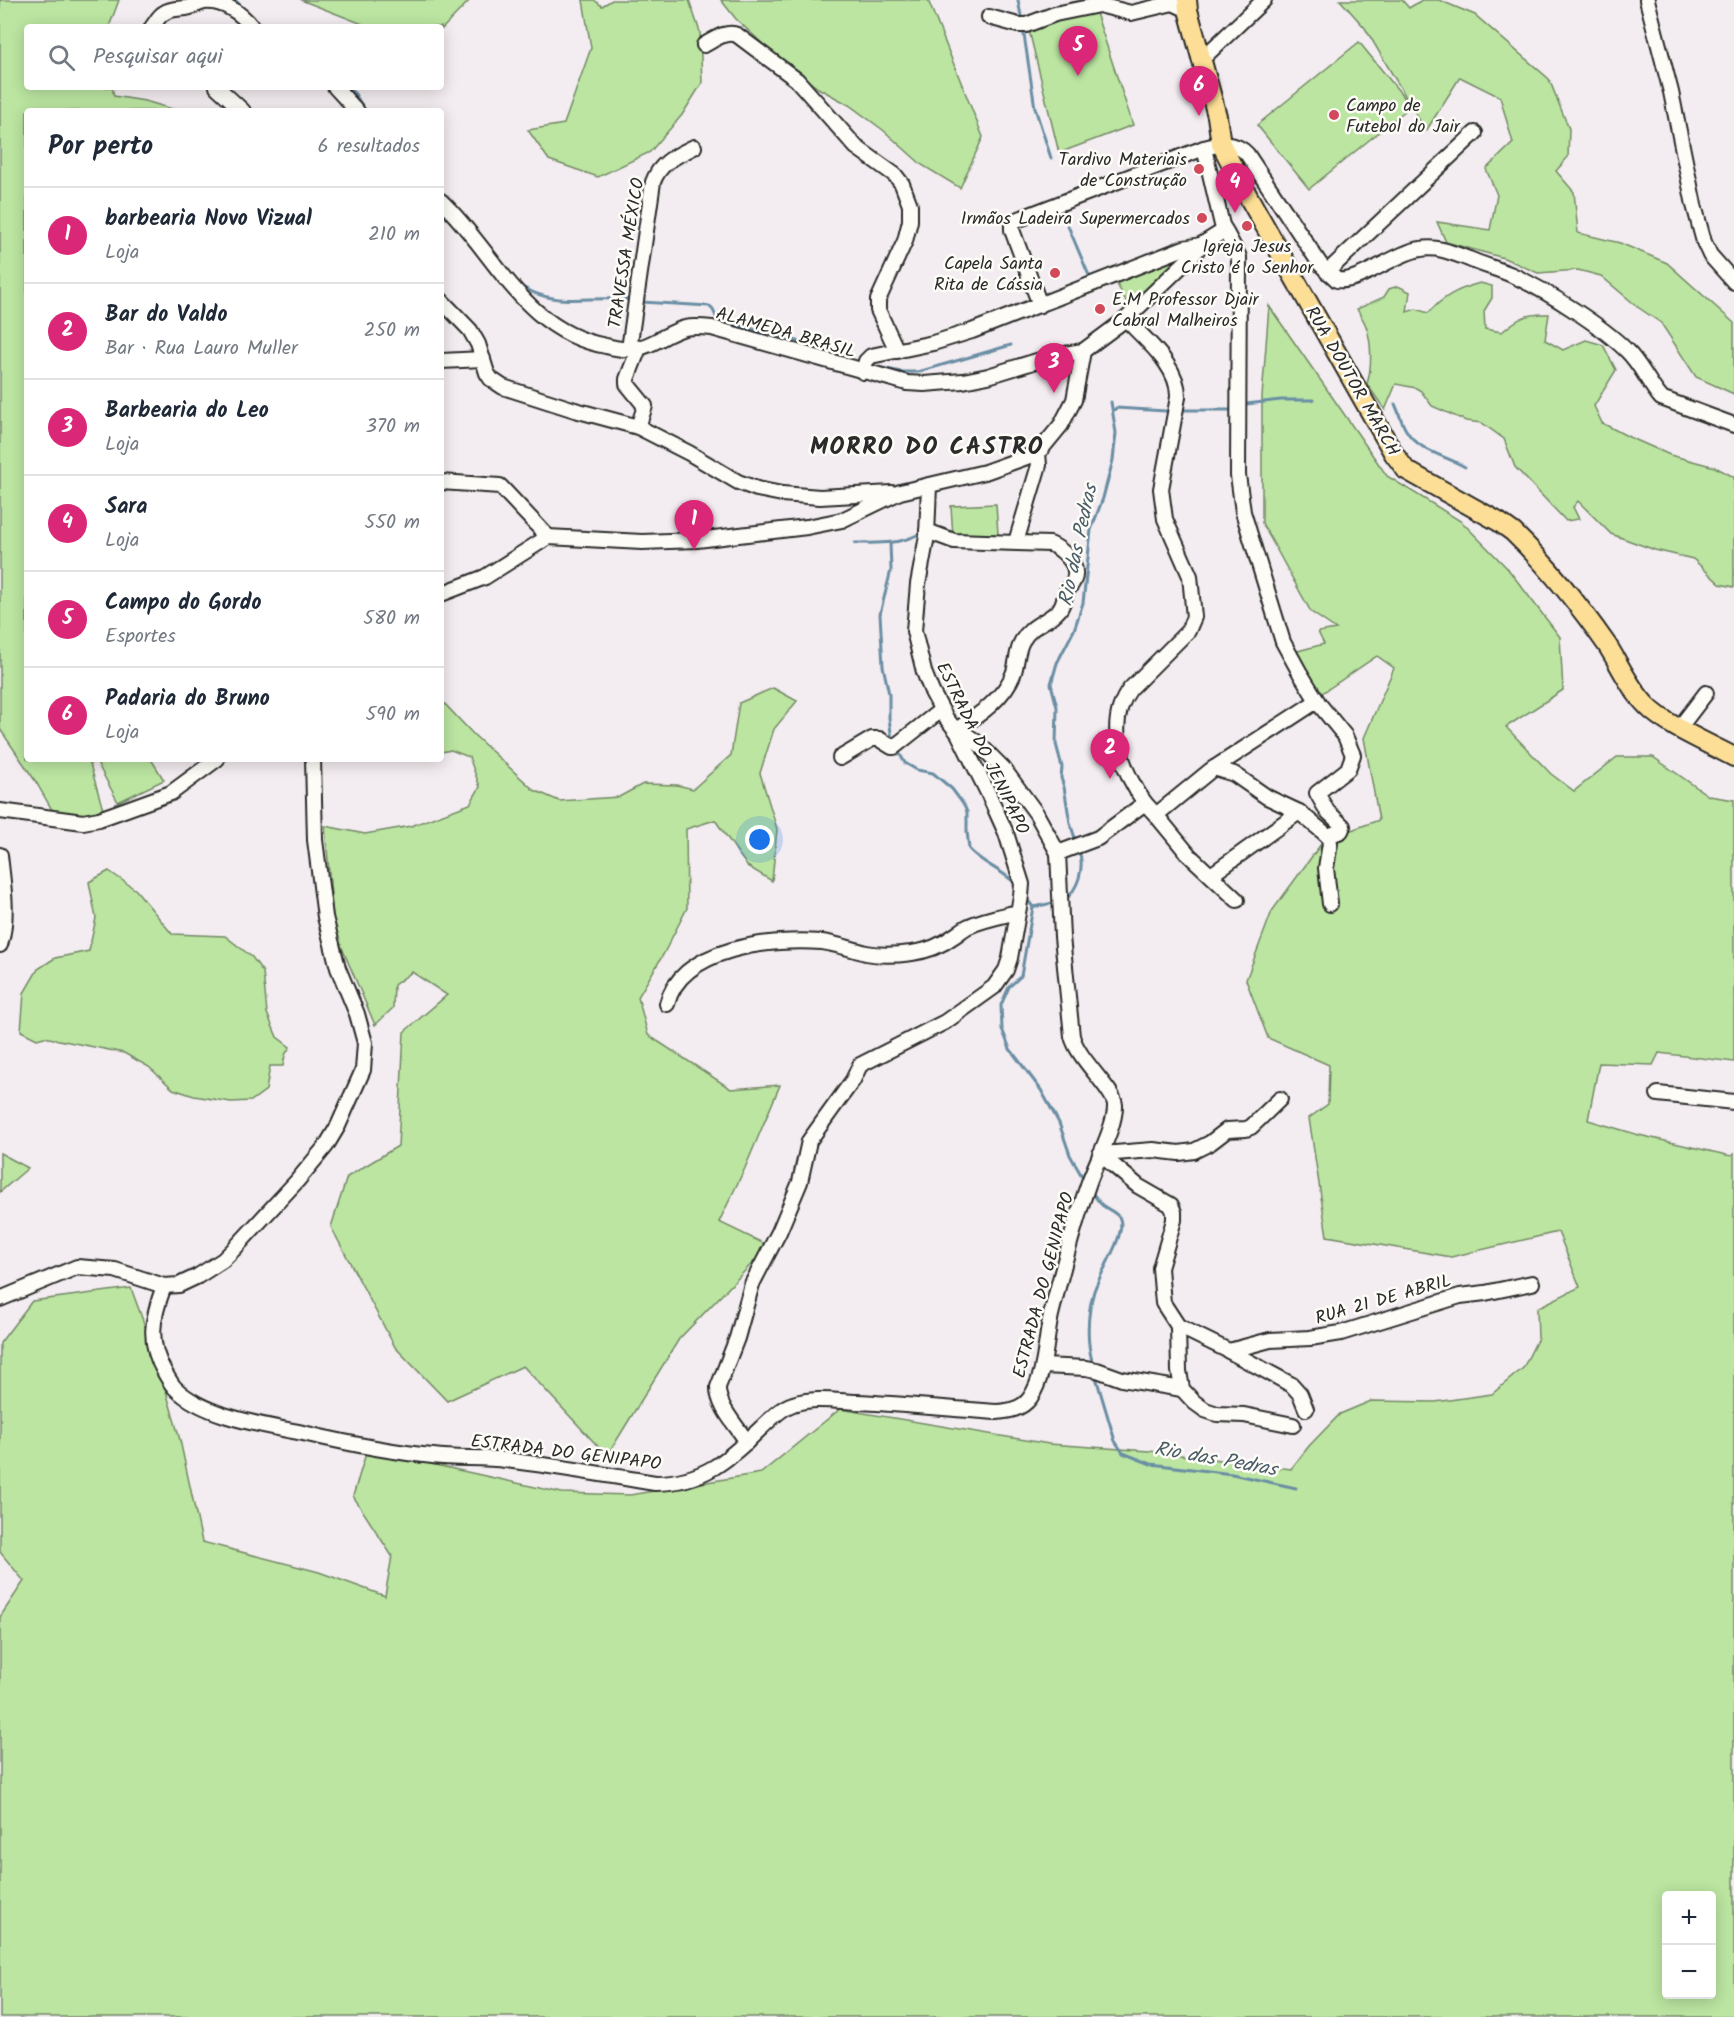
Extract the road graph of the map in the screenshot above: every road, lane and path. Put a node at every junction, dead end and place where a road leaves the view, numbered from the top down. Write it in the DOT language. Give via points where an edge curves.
graph roads {
  1 [pos="1264,0"];
  2 [pos="1647,0"];
  3 [pos="1181,3"];
  4 [pos="989,17"];
  5 [pos="154,24"];
  6 [pos="249,24"];
  7 [pos="704,45"];
  8 [pos="1201,60"];
  9 [pos="220,90"];
  10 [pos="338,90"];
  11 [pos="240,108"];
  12 [pos="354,108"];
  13 [pos="1475,133"];
  14 [pos="1213,146"];
  15 [pos="694,147"];
  16 [pos="444,204"];
  17 [pos="1225,231"];
  18 [pos="1193,250"];
  19 [pos="1327,272"];
  20 [pos="1734,282"];
  21 [pos="444,303"];
  22 [pos="1040,305"];
  23 [pos="1126,319"];
  24 [pos="634,349"];
  25 [pos="897,351"];
  26 [pos="1083,351"];
  27 [pos="483,359"];
  28 [pos="444,361"];
  29 [pos="863,372"];
  30 [pos="1734,425"];
  31 [pos="638,427"];
  32 [pos="1038,453"];
  33 [pos="444,482"];
  34 [pos="929,484"];
  35 [pos="900,492"];
  36 [pos="927,531"];
  37 [pos="548,537"];
  38 [pos="1016,542"];
  39 [pos="444,593"];
  40 [pos="1706,693"];
  41 [pos="1317,701"];
  42 [pos="941,710"];
  43 [pos="1680,728"];
  44 [pos="957,732"];
  45 [pos="1734,757"];
  46 [pos="840,758"];
  47 [pos="213,762"];
  48 [pos="312,762"];
  49 [pos="1214,768"];
  50 [pos="1145,804"];
  51 [pos="0,811"];
  52 [pos="1299,812"];
  53 [pos="1156,815"];
  54 [pos="1328,836"];
  55 [pos="1058,854"];
  56 [pos="0,855"];
  57 [pos="1211,875"];
  58 [pos="1237,900"];
  59 [pos="1330,904"];
  60 [pos="1018,912"];
  61 [pos="0,945"];
  62 [pos="667,1004"];
  63 [pos="1658,1094"];
  64 [pos="1280,1099"];
  65 [pos="1734,1102"];
  66 [pos="1101,1154"];
  67 [pos="1532,1282"];
  68 [pos="164,1286"];
  69 [pos="0,1299"];
  70 [pos="1178,1326"];
  71 [pos="1229,1351"];
  72 [pos="1043,1366"];
  73 [pos="1182,1389"];
  74 [pos="1306,1409"];
  75 [pos="1293,1425"];
  76 [pos="747,1442"];
  1 -- 8 [label="street"];
  2 -- 20 [label="street" via="1704,242"];
  3 -- 4 [label="street" via="1131,13 1099,5 1022,25"];
  3 -- 8 [label="main road, RUA DOUTOR MARCH"];
  5 -- 6 [label="street" via="160,15 172,9 202,2 228,6"];
  7 -- 25 [label="street" via="725,34 737,35 796,80 856,147 902,184 910,205 910,221 878,300 878,310"];
  8 -- 14 [label="main road, RUA DOUTOR MARCH" via="1217,116"];
  9 -- 11 [label="street"];
  10 -- 12 [label="street"];
  13 -- 19 [label="street"];
  14 -- 17 [label="street" via="1213,191"];
  14 -- 19 [label="street" via="1237,147 1247,154"];
  14 -- 22 [label="street" via="1014,221 1012,228"];
  14 -- 43 [label="main road, RUA DOUTOR MARCH" via="1240,183 1406,470 1513,532 1582,609 1641,699 1657,715"];
  15 -- 24 [label="street, TRAVESSA MÉXICO" via="663,164 653,182"];
  16 -- 24 [label="street" via="516,290 553,326 597,345"];
  17 -- 18 [label="street, ALAMEDA BRASIL"];
  17 -- 41 [label="street" via="1239,257 1242,512 1283,642"];
  18 -- 22 [label="street, ALAMEDA BRASIL"];
  18 -- 23 [label="street, ALAMEDA BRASIL"];
  19 -- 30 [label="street" via="1336,280 1348,280 1408,252 1430,248 1493,268 1548,296 1612,337 1637,362 1661,398"];
  21 -- 27 [label="street" via="470,330"];
  22 -- 25 [label="street, ALAMEDA BRASIL" via="972,331"];
  23 -- 26 [label="street, ALAMEDA BRASIL"];
  23 -- 50 [label="street" via="1167,365 1178,384 1161,489 1169,530 1190,576 1194,617 1188,631 1130,688 1119,710 1119,747 1131,784"];
  24 -- 29 [label="street, ALAMEDA BRASIL" via="683,328 712,328"];
  24 -- 31 [label="street, TRAVESSA MÉXICO" via="627,384 645,406"];
  25 -- 29 [label="street, ALAMEDA BRASIL" via="871,356"];
  26 -- 29 [label="street, ALAMEDA BRASIL" via="942,384 907,383"];
  26 -- 32 [label="street" via="1074,400 1061,425"];
  27 -- 28 [label="street"];
  27 -- 31 [label="street" via="491,379 503,387"];
  31 -- 35 [label="street" via="757,489 820,497"];
  32 -- 34 [label="street" via="985,472"];
  32 -- 38 [label="street" via="1040,465"];
  33 -- 37 [label="street" via="500,486"];
  34 -- 35 [label="street"];
  34 -- 36 [label="street, ESTRADA DO JENIPAPO"];
  35 -- 37 [label="street" via="842,520 796,529 642,542"];
  36 -- 38 [label="street" via="954,541"];
  36 -- 42 [label="street, ESTRADA DO JENIPAPO" via="914,631 924,672"];
  37 -- 39 [label="street" via="485,577"];
  38 -- 44 [label="street" via="1055,546 1074,566 1075,575 1062,607 1039,622 1022,642 1004,691"];
  40 -- 43 [label="street"];
  41 -- 49 [label="street"];
  41 -- 54 [label="street" via="1346,736 1353,755 1348,769 1317,793 1327,811 1343,826 1341,831"];
  42 -- 44 [label="street, ESTRADA DO JENIPAPO"];
  42 -- 46 [label="street" via="894,747 879,739 872,740"];
  43 -- 45 [label="main road, RUA DOUTOR MARCH"];
  44 -- 55 [label="street, ESTRADA DO GENIPAPO" via="979,744 1003,768 1036,813"];
  44 -- 60 [label="street, ESTRADA DO JENIPAPO" via="1006,832 1022,884"];
  47 -- 51 [label="street" via="171,793 99,819 83,822"];
  48 -- 68 [label="street" via="315,840 325,917 338,968 362,1029 363,1070 326,1146 242,1241 223,1260 198,1276"];
  49 -- 52 [label="street" via="1234,774 1267,797"];
  49 -- 53 [label="street"];
  50 -- 53 [label="street"];
  50 -- 55 [label="street" via="1098,838"];
  52 -- 54 [label="street"];
  52 -- 57 [label="street"];
  53 -- 57 [label="street"];
  54 -- 59 [label="street"];
  55 -- 66 [label="street, ESTRADA DO GENIPAPO" via="1072,1036 1075,1047 1111,1093 1115,1105"];
  56 -- 61 [label="street" via="5,916"];
  57 -- 58 [label="street"];
  60 -- 62 [label="street" via="967,927 947,941 915,953 885,955 821,942 730,950 707,959 678,980"];
  60 -- 76 [label="street, ESTRADA DO JENIPAPO" via="1008,964 994,987 945,1022 860,1065 809,1142 800,1182 748,1295 718,1387 721,1402"];
  63 -- 65 [label="street"];
  64 -- 66 [label="street" via="1251,1127 1227,1130 1194,1151"];
  66 -- 70 [label="street" via="1138,1186 1171,1205 1174,1220 1160,1268 1160,1286 1163,1303"];
  66 -- 72 [label="street, ESTRADA DO GENIPAPO" via="1066,1257"];
  67 -- 71 [label="street, RUA 21 DE ABRIL" via="1460,1296 1341,1333 1270,1340"];
  68 -- 69 [label="street" via="115,1270 77,1267"];
  68 -- 76 [label="street, ESTRADA DO GENIPAPO" via="152,1335 161,1366 173,1386 200,1405 247,1421 405,1453 504,1460 655,1483 675,1483 707,1472"];
  70 -- 71 [label="street"];
  70 -- 73 [label="street"];
  71 -- 74 [label="street" via="1292,1385"];
  72 -- 73 [label="street" via="1086,1368 1122,1379"];
  72 -- 76 [label="street, ESTRADA DO GENIPAPO" via="1030,1399 1010,1410 815,1400 789,1405"];
  73 -- 75 [label="street" via="1205,1410 1217,1414"];
}
